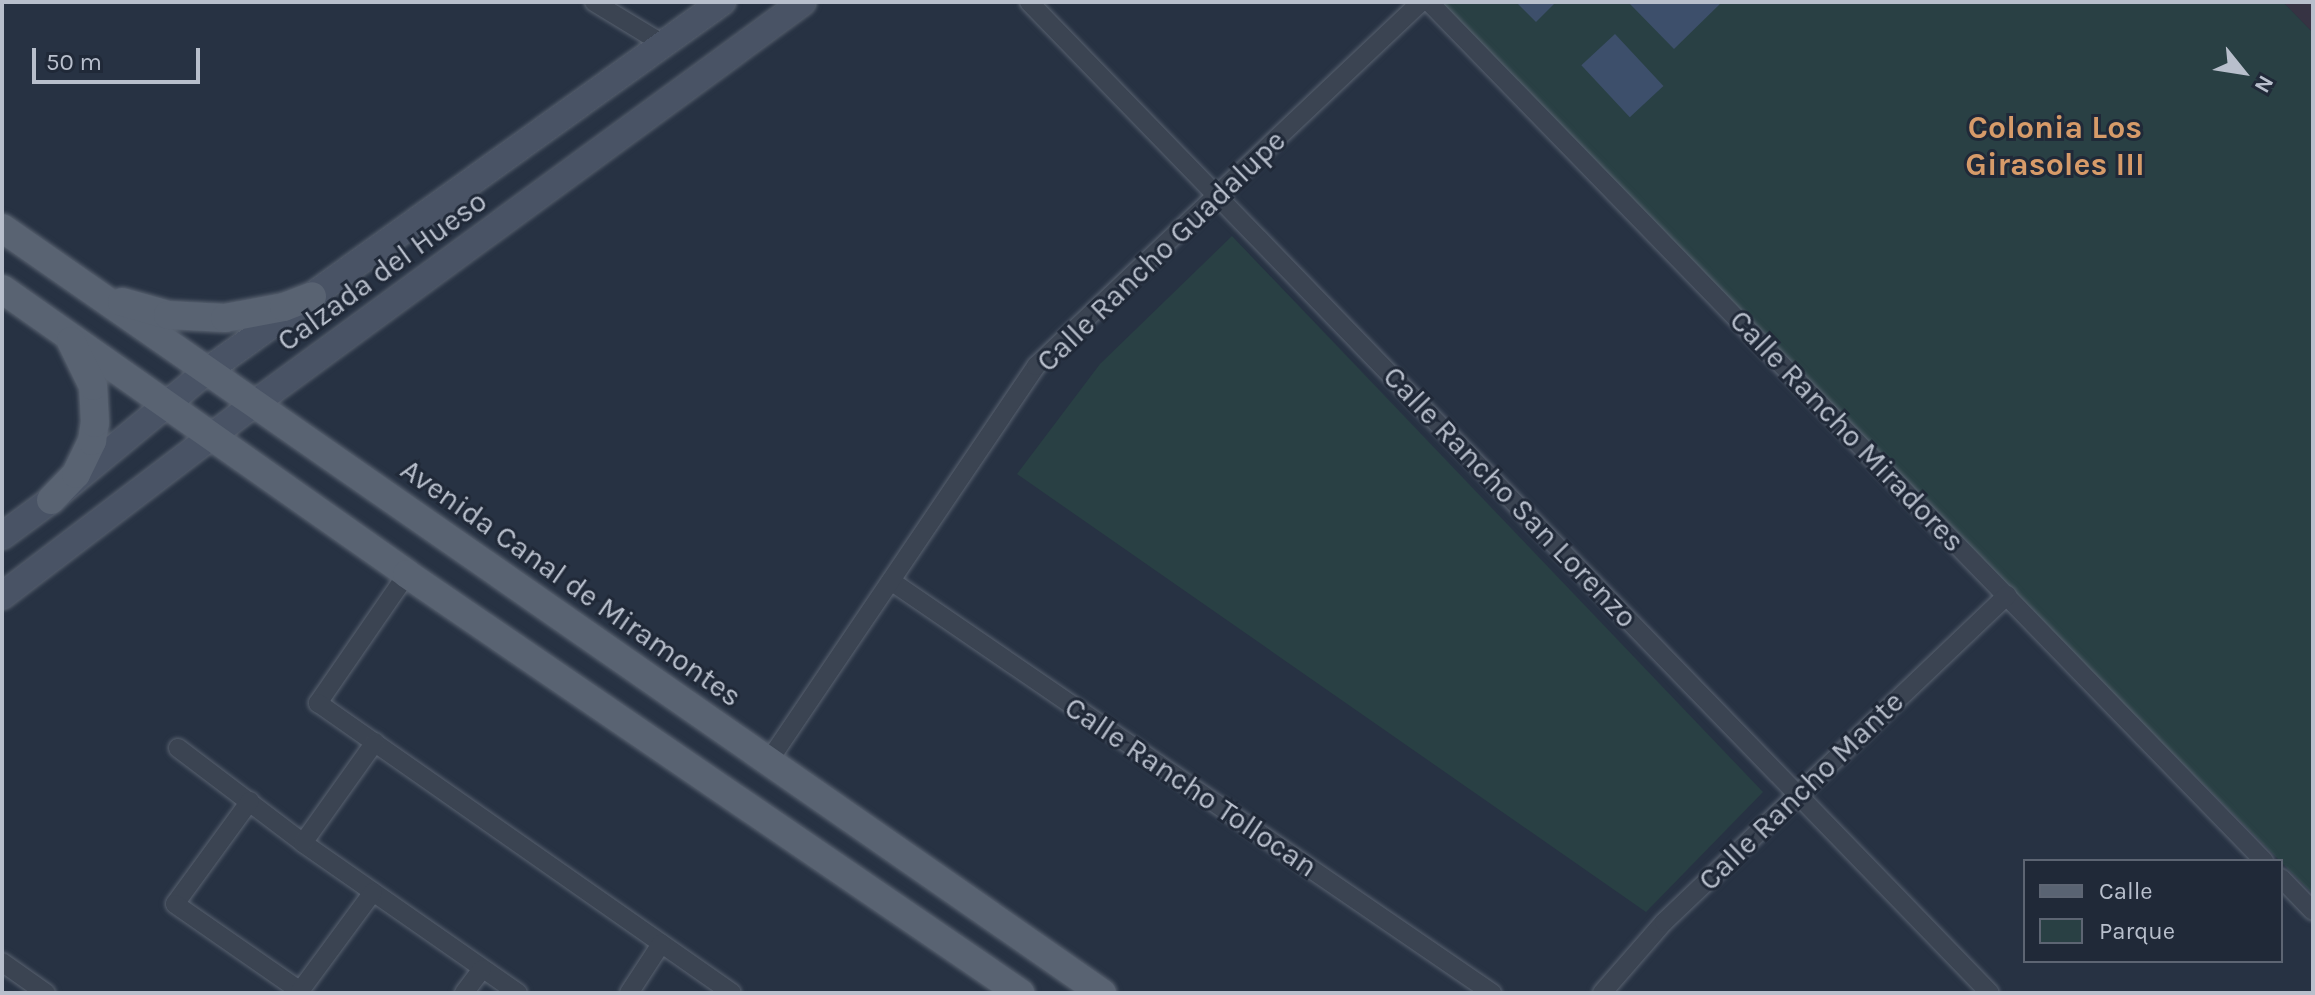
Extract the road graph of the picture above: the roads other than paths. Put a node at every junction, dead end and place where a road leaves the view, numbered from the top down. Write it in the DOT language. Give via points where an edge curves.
graph roads {
  1 [pos="594,2"];
  2 [pos="722,2"];
  3 [pos="803,2"];
  4 [pos="1029,2"];
  5 [pos="1421,2"];
  6 [pos="1429,2"];
  7 [pos="663,44"];
  8 [pos="1218,197"];
  9 [pos="2,228"];
  10 [pos="69,275"];
  11 [pos="2,289"];
  12 [pos="312,296"];
  13 [pos="59,328"];
  14 [pos="207,371"];
  15 [pos="167,403"];
  16 [pos="254,404"];
  17 [pos="211,437"];
  18 [pos="51,500"];
  19 [pos="2,536"];
  20 [pos="407,574"];
  21 [pos="891,581"];
  22 [pos="2007,595"];
  23 [pos="2,596"];
  24 [pos="375,742"];
  25 [pos="178,748"];
  26 [pos="768,762"];
  27 [pos="1799,795"];
  28 [pos="250,801"];
  29 [pos="303,843"];
  30 [pos="2262,859"];
  31 [pos="2283,880"];
  32 [pos="373,892"];
  33 [pos="2313,911"];
  34 [pos="661,944"];
  35 [pos="2,962"];
  36 [pos="482,969"];
  37 [pos="22,986"];
  38 [pos="46,993"];
  39 [pos="464,993"];
  40 [pos="518,993"];
  41 [pos="629,993"];
  42 [pos="732,993"];
  43 [pos="1020,993"];
  44 [pos="1102,993"];
  45 [pos="1492,993"];
  46 [pos="1602,993"];
  47 [pos="1990,993"];
  1 -- 7 [label="street"];
  2 -- 7 [label="main road, Calzada del Hueso"];
  3 -- 16 [label="main road, Calzada del Hueso"];
  4 -- 8 [label="street, Calle Rancho San Lorenzo"];
  5 -- 8 [label="street, Calle Rancho Guadalupe"];
  6 -- 22 [label="street, Calle Rancho Miradores"];
  7 -- 12 [label="main road, Calzada del Hueso"];
  8 -- 21 [label="street, Calle Rancho Guadalupe" via="1036,366"];
  8 -- 27 [label="street, Calle Rancho San Lorenzo"];
  9 -- 10 [label="main road, Avenida Canal de Miramontes"];
  10 -- 12 [label="main road" via="116,300 194,318 254,314"];
  10 -- 14 [label="main road, Avenida Canal de Miramontes"];
  11 -- 13 [label="main road"];
  12 -- 14 [label="main road, Calzada del Hueso"];
  13 -- 15 [label="main road"];
  13 -- 18 [label="main road" via="87,368 95,423 76,474"];
  14 -- 15 [label="main road, Calzada del Hueso"];
  14 -- 16 [label="main road, Avenida Canal de Miramontes"];
  15 -- 17 [label="main road"];
  15 -- 18 [label="main road, Calzada del Hueso"];
  16 -- 17 [label="main road, Calzada del Hueso"];
  16 -- 26 [label="main road, Avenida Canal de Miramontes"];
  17 -- 20 [label="main road"];
  17 -- 23 [label="main road, Calzada del Hueso"];
  18 -- 19 [label="main road, Calzada del Hueso"];
  20 -- 24 [label="street" via="318,703"];
  20 -- 43 [label="main road"];
  21 -- 26 [label="street, Calle Rancho Guadalupe"];
  21 -- 45 [label="street, Calle Rancho Tollocan"];
  22 -- 27 [label="street, Calle Rancho Mante"];
  22 -- 30 [label="street, Calle Rancho Miradores"];
  24 -- 29 [label="street"];
  24 -- 34 [label="street"];
  25 -- 28 [label="street"];
  26 -- 44 [label="main road, Avenida Canal de Miramontes"];
  27 -- 46 [label="street, Calle Rancho Mante" via="1664,922"];
  27 -- 47 [label="street, Calle Rancho San Lorenzo"];
  28 -- 29 [label="street"];
  28 -- 32 [label="street" via="175,904 300,991"];
  29 -- 32 [label="street"];
  31 -- 33 [label="street"];
  32 -- 36 [label="street"];
  34 -- 41 [label="street"];
  34 -- 42 [label="street"];
  35 -- 37 [label="street"];
  36 -- 39 [label="street"];
  36 -- 40 [label="street"];
  37 -- 38 [label="street"];
}
